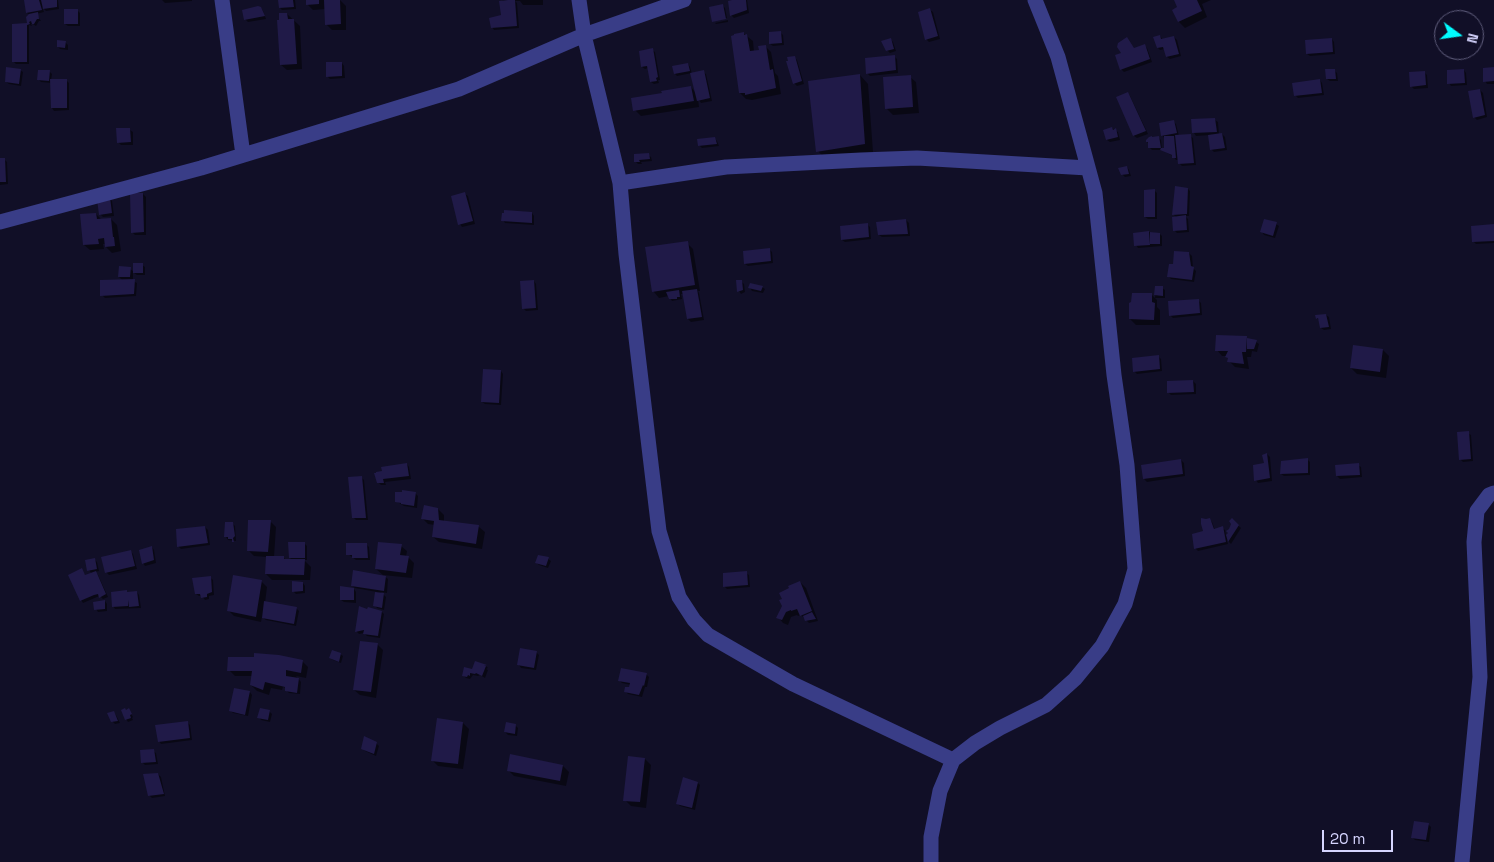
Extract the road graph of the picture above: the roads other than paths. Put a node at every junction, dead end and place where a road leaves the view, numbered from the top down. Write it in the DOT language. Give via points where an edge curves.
graph roads {
  1 [pos="222,0"];
  2 [pos="579,0"];
  3 [pos="684,0"];
  4 [pos="1035,0"];
  5 [pos="584,34"];
  6 [pos="243,155"];
  7 [pos="1088,168"];
  8 [pos="620,183"];
  9 [pos="0,222"];
  10 [pos="1494,493"];
  11 [pos="953,760"];
  12 [pos="930,862"];
  13 [pos="1462,862"];
  1 -- 6 [label="street"];
  2 -- 5 [label="street"];
  3 -- 5 [label="street"];
  4 -- 7 [label="street" via="1058,57"];
  5 -- 6 [label="street" via="459,88"];
  5 -- 8 [label="street"];
  6 -- 9 [label="street"];
  7 -- 8 [label="street" via="917,158 726,166"];
  7 -- 11 [label="street" via="1095,193 1127,465 1135,568 1125,604 1102,646 1075,679 1046,705 1000,728"];
  8 -- 11 [label="street" via="659,531 679,597 708,635 793,684"];
  10 -- 13 [label="street" via="1476,511 1474,542 1480,677"];
  11 -- 12 [label="street" via="940,790 931,836"];
}
